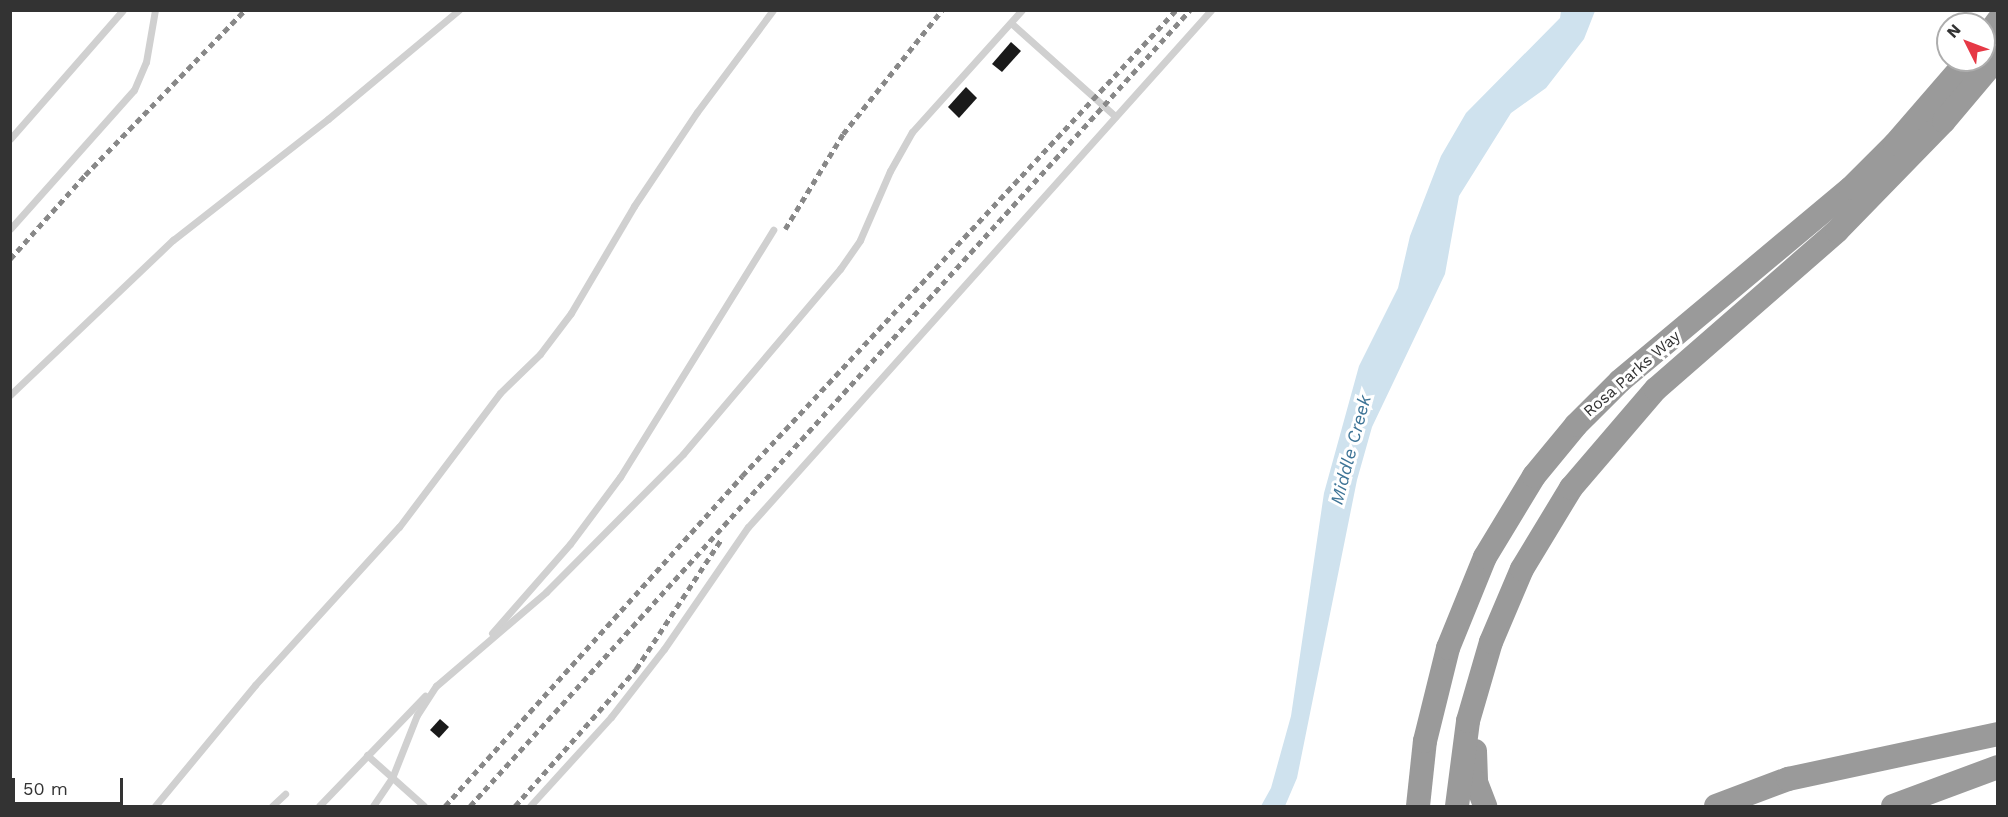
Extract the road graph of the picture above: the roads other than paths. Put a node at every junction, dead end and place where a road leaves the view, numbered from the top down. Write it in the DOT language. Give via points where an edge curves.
graph roads {
  1 [pos="123,10"];
  2 [pos="155,10"];
  3 [pos="459,10"];
  4 [pos="773,10"];
  5 [pos="1022,10"];
  6 [pos="1210,10"];
  7 [pos="1011,23"];
  8 [pos="1998,57"];
  9 [pos="1958,72"];
  10 [pos="1115,116"];
  11 [pos="10,139"];
  12 [pos="10,229"];
  13 [pos="773,230"];
  14 [pos="10,395"];
  15 [pos="1485,558"];
  16 [pos="1508,599"];
  17 [pos="436,686"];
  18 [pos="1428,726"];
  19 [pos="1998,734"];
  20 [pos="367,755"];
  21 [pos="1998,767"];
  22 [pos="392,778"];
  23 [pos="285,794"];
  24 [pos="155,807"];
  25 [pos="272,807"];
  26 [pos="319,807"];
  27 [pos="373,807"];
  28 [pos="424,807"];
  29 [pos="530,807"];
  30 [pos="1406,807"];
  31 [pos="1418,807"];
  32 [pos="1434,807"];
  33 [pos="1457,807"];
  34 [pos="1485,807"];
  35 [pos="1716,807"];
  36 [pos="1893,807"];
  1 -- 11 [label="lane"];
  2 -- 12 [label="lane" via="146,62 134,90"];
  3 -- 14 [label="lane" via="328,119 172,240"];
  4 -- 24 [label="lane" via="678,140 547,346 482,414 399,527 255,685"];
  5 -- 7 [label="lane"];
  6 -- 10 [label="lane"];
  7 -- 10 [label="lane"];
  7 -- 17 [label="lane" via="912,132 860,240 840,269 682,454 546,592"];
  8 -- 16 [label="highway, Rosa Parks Way" via="1944,121 1837,231 1656,389 1623,424 1554,514"];
  9 -- 15 [label="highway, Rosa Parks Way" via="1895,144 1826,212 1597,402 1534,476"];
  10 -- 29 [label="lane" via="748,526 664,650 611,717"];
  13 -- 17 [label="lane" via="620,477 585,525 517,606"];
  15 -- 18 [label="highway, Rosa Parks Way" via="1448,648"];
  15 -- 32 [label="highway" via="1448,708"];
  16 -- 33 [label="highway, Rosa Parks Way" via="1472,705"];
  16 -- 34 [label="highway" via="1475,754 1476,782"];
  17 -- 20 [label="lane"];
  17 -- 22 [label="lane" via="417,715"];
  18 -- 30 [label="highway" via="1408,779"];
  18 -- 31 [label="highway, Rosa Parks Way"];
  19 -- 35 [label="highway" via="1788,779"];
  20 -- 22 [label="lane"];
  20 -- 26 [label="lane"];
  21 -- 36 [label="highway"];
  22 -- 27 [label="lane"];
  22 -- 28 [label="lane"];
  23 -- 25 [label="lane"];
}
